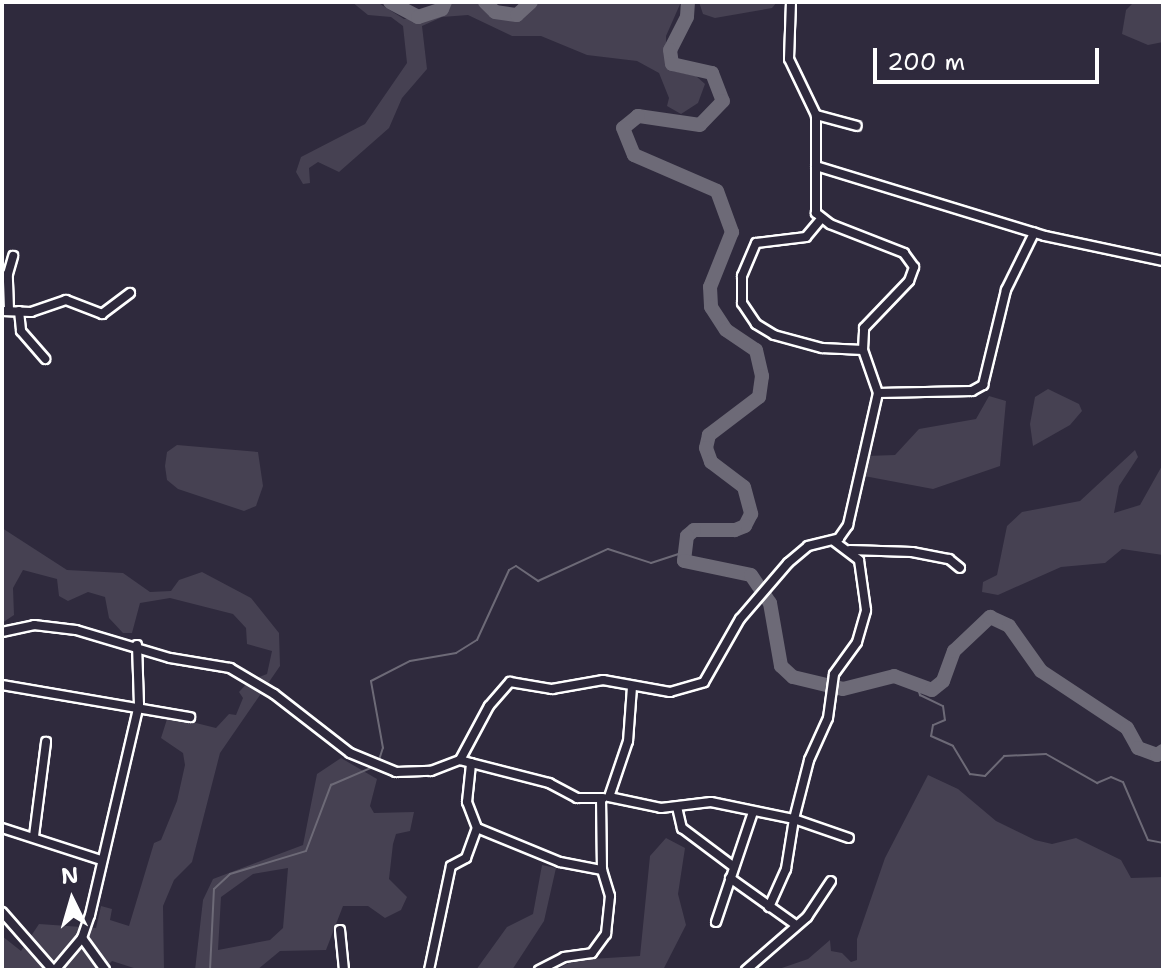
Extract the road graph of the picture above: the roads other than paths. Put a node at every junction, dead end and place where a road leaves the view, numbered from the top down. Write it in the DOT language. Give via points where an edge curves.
graph roads {
  1 [pos="791,2"];
  2 [pos="816,115"];
  3 [pos="857,126"];
  4 [pos="816,166"];
  5 [pos="821,219"];
  6 [pos="1034,233"];
  7 [pos="13,256"];
  8 [pos="1163,261"];
  9 [pos="130,293"];
  10 [pos="10,311"];
  11 [pos="863,350"];
  12 [pos="45,359"];
  13 [pos="878,393"];
  14 [pos="834,541"];
  15 [pos="850,550"];
  16 [pos="960,568"];
  17 [pos="2,632"];
  18 [pos="137,645"];
  19 [pos="2,685"];
  20 [pos="632,687"];
  21 [pos="139,705"];
  22 [pos="190,717"];
  23 [pos="46,742"];
  24 [pos="460,760"];
  25 [pos="471,763"];
  26 [pos="605,798"];
  27 [pos="677,807"];
  28 [pos="753,812"];
  29 [pos="794,819"];
  30 [pos="2,828"];
  31 [pos="477,828"];
  32 [pos="34,836"];
  33 [pos="849,838"];
  34 [pos="101,860"];
  35 [pos="734,867"];
  36 [pos="602,870"];
  37 [pos="730,878"];
  38 [pos="831,881"];
  39 [pos="769,907"];
  40 [pos="2,912"];
  41 [pos="716,922"];
  42 [pos="796,925"];
  43 [pos="340,930"];
  44 [pos="82,938"];
  45 [pos="54,970"];
  46 [pos="105,970"];
  47 [pos="344,970"];
  48 [pos="429,970"];
  49 [pos="539,970"];
  50 [pos="746,970"];
  1 -- 2 [label="street" via="789,59"];
  2 -- 3 [label="street"];
  2 -- 4 [label="street"];
  4 -- 5 [label="street" via="814,206"];
  4 -- 6 [label="street"];
  5 -- 11 [label="street" via="904,253 913,262 909,281 864,328"];
  5 -- 11 [label="street" via="806,237 756,243 742,276 742,303 756,324 774,335 822,348"];
  6 -- 8 [label="street"];
  6 -- 13 [label="street" via="1006,290 983,385 972,391"];
  7 -- 10 [label="street"];
  9 -- 10 [label="street" via="102,314 66,300"];
  10 -- 12 [label="street"];
  11 -- 13 [label="street"];
  13 -- 14 [label="street" via="848,525"];
  14 -- 15 [label="street"];
  14 -- 20 [label="street" via="808,546 772,581 704,682 670,692"];
  15 -- 16 [label="street" via="912,552 949,559"];
  15 -- 29 [label="street" via="862,571 866,610 857,642 834,674 828,718 809,760"];
  17 -- 18 [label="street" via="43,625"];
  18 -- 21 [label="street"];
  18 -- 24 [label="street" via="240,672 350,753 383,769 431,771"];
  19 -- 21 [label="street"];
  20 -- 24 [label="street" via="603,680 552,689 506,683"];
  20 -- 26 [label="street" via="628,741"];
  21 -- 22 [label="street"];
  21 -- 34 [label="street"];
  23 -- 32 [label="street"];
  24 -- 25 [label="street"];
  25 -- 26 [label="street" via="549,783 577,798"];
  25 -- 31 [label="street" via="467,802"];
  26 -- 27 [label="street"];
  26 -- 36 [label="street"];
  27 -- 28 [label="street" via="711,802"];
  27 -- 35 [label="street" via="682,828"];
  28 -- 29 [label="street"];
  28 -- 35 [label="street"];
  29 -- 33 [label="street"];
  29 -- 39 [label="street" via="786,869"];
  30 -- 32 [label="street"];
  31 -- 36 [label="street" via="560,862"];
  31 -- 48 [label="street" via="466,858 451,866"];
  32 -- 34 [label="street"];
  34 -- 44 [label="street"];
  35 -- 37 [label="street"];
  36 -- 49 [label="street" via="610,896 601,944 592,953 564,957"];
  37 -- 39 [label="street"];
  37 -- 41 [label="street"];
  38 -- 42 [label="street" via="824,897"];
  39 -- 42 [label="street"];
  40 -- 45 [label="street"];
  42 -- 50 [label="street"];
  43 -- 47 [label="street"];
  44 -- 45 [label="street"];
  44 -- 46 [label="street"];
}
